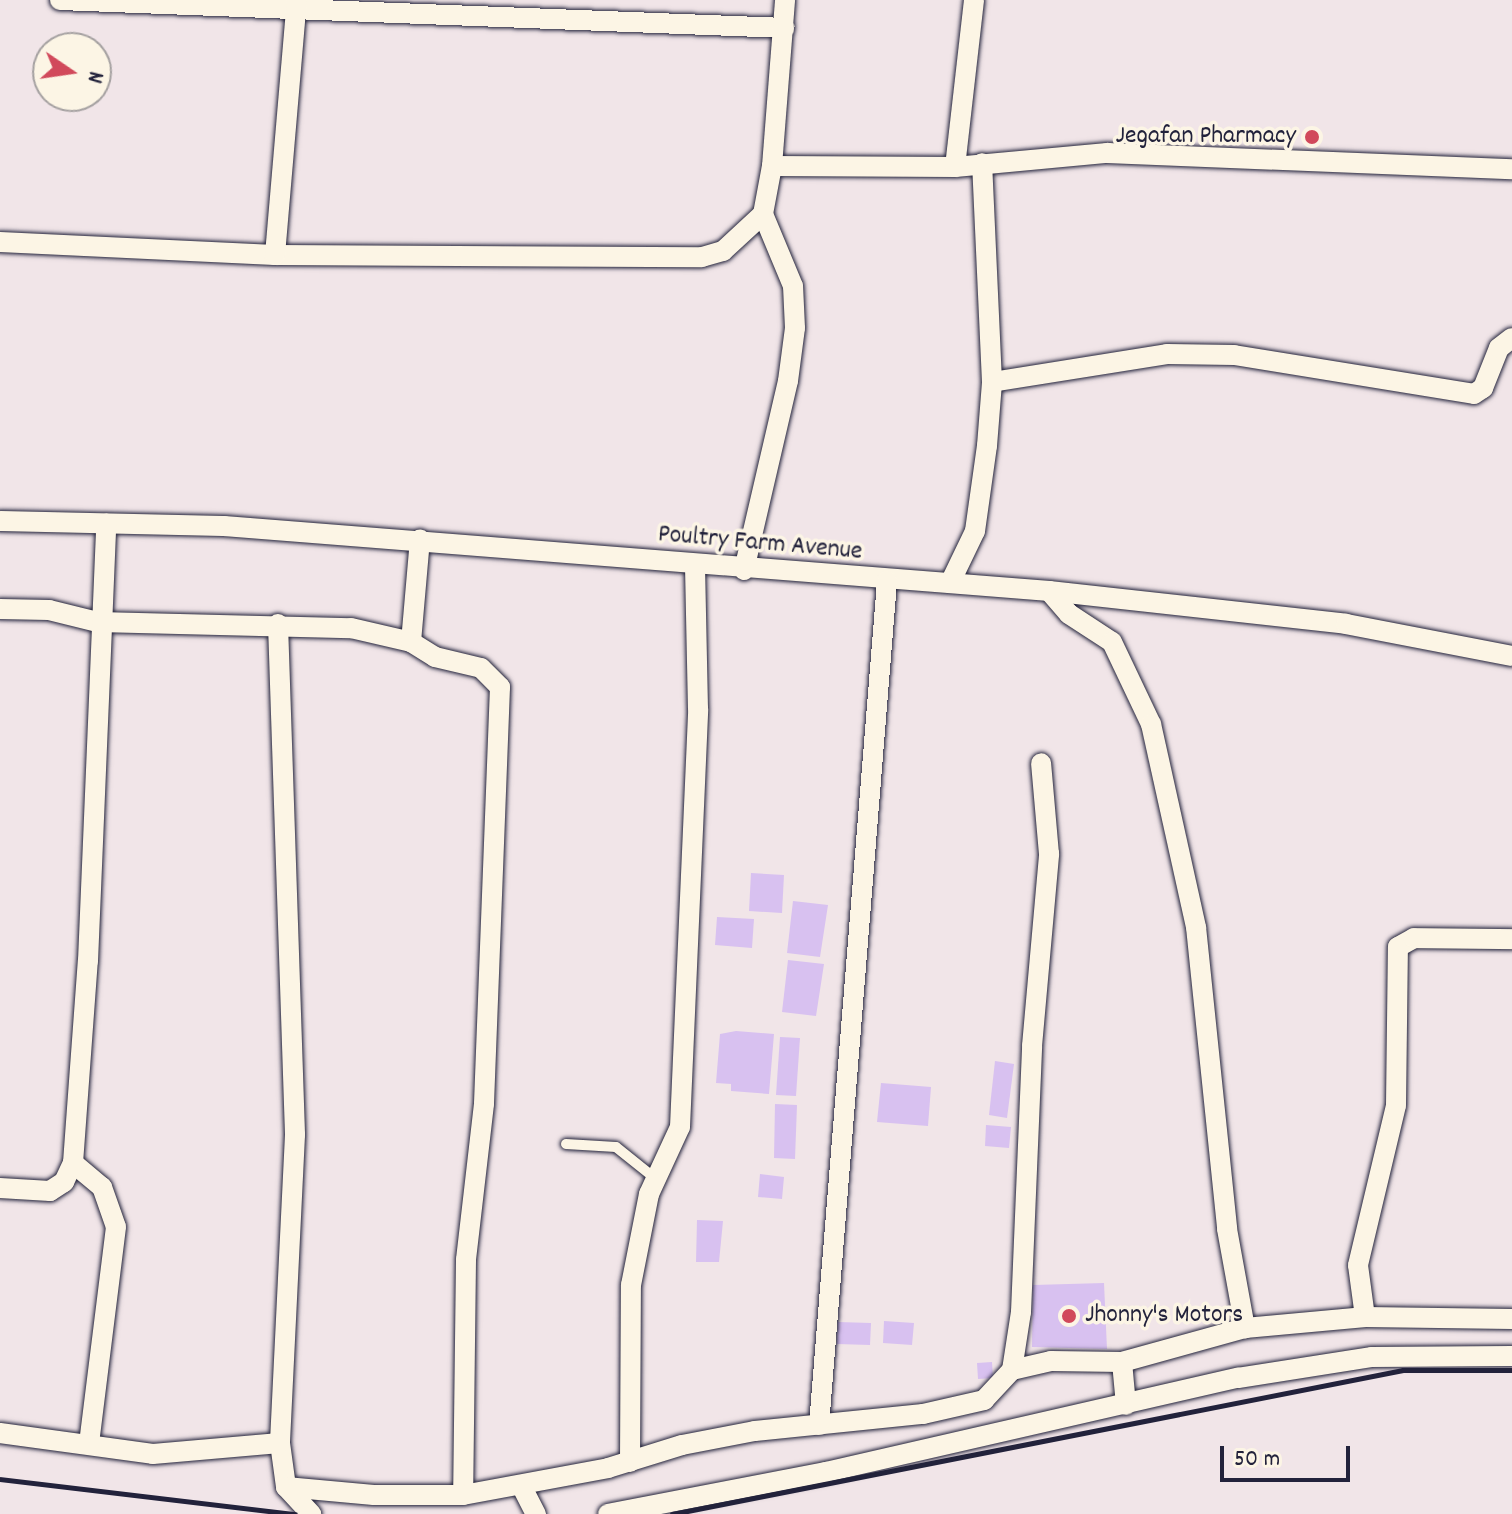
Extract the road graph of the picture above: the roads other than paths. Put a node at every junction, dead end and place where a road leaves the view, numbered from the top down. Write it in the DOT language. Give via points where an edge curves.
graph roads {
  1 [pos="60,0"];
  2 [pos="785,0"];
  3 [pos="974,0"];
  4 [pos="297,4"];
  5 [pos="784,28"];
  6 [pos="982,163"];
  7 [pos="772,166"];
  8 [pos="955,167"];
  9 [pos="1512,169"];
  10 [pos="763,214"];
  11 [pos="0,242"];
  12 [pos="275,255"];
  13 [pos="1512,338"];
  14 [pos="992,382"];
  15 [pos="0,521"];
  16 [pos="106,523"];
  17 [pos="420,539"];
  18 [pos="695,566"];
  19 [pos="744,570"];
  20 [pos="887,581"];
  21 [pos="950,583"];
  22 [pos="1049,591"];
  23 [pos="0,609"];
  24 [pos="98,622"];
  25 [pos="278,624"];
  26 [pos="411,642"];
  27 [pos="1512,656"];
  28 [pos="1041,763"];
  29 [pos="1512,939"];
  30 [pos="566,1144"];
  31 [pos="73,1163"];
  32 [pos="656,1179"];
  33 [pos="0,1188"];
  34 [pos="1365,1317"];
  35 [pos="1512,1319"];
  36 [pos="1245,1328"];
  37 [pos="1512,1356"];
  38 [pos="1122,1362"];
  39 [pos="1012,1370"];
  40 [pos="1126,1405"];
  41 [pos="955,1407"];
  42 [pos="819,1425"];
  43 [pos="0,1433"];
  44 [pos="961,1438"];
  45 [pos="280,1443"];
  46 [pos="89,1444"];
  47 [pos="630,1462"];
  48 [pos="521,1485"];
  49 [pos="286,1487"];
  50 [pos="463,1495"];
  51 [pos="311,1514"];
  52 [pos="536,1514"];
  53 [pos="608,1514"];
  1 -- 4 [label="street"];
  2 -- 5 [label="street"];
  3 -- 8 [label="street"];
  4 -- 5 [label="street"];
  4 -- 12 [label="street"];
  5 -- 7 [label="street"];
  6 -- 8 [label="street"];
  6 -- 9 [label="street" via="1107,153"];
  6 -- 14 [label="street"];
  7 -- 8 [label="street"];
  7 -- 10 [label="street"];
  10 -- 12 [label="street" via="733,244 702,257"];
  10 -- 19 [label="street" via="793,286 795,328 788,381"];
  11 -- 12 [label="street"];
  13 -- 14 [label="street" via="1499,348 1483,388 1474,394 1234,355 1167,354"];
  14 -- 21 [label="street" via="975,531"];
  15 -- 16 [label="street, Poultry Farm Avenue"];
  16 -- 17 [label="street, Poultry Farm Avenue"];
  16 -- 24 [label="street"];
  17 -- 18 [label="street, Poultry Farm Avenue"];
  17 -- 26 [label="street"];
  18 -- 19 [label="street, Poultry Farm Avenue"];
  18 -- 32 [label="street" via="698,709 680,1127"];
  19 -- 20 [label="street, Poultry Farm Avenue"];
  20 -- 21 [label="street, Poultry Farm Avenue"];
  20 -- 42 [label="street"];
  21 -- 22 [label="street, Poultry Farm Avenue"];
  22 -- 27 [label="street, Poultry Farm Avenue" via="1346,624"];
  22 -- 36 [label="street" via="1069,614 1112,642 1151,724 1196,927 1227,1229"];
  23 -- 24 [label="street" via="49,610"];
  24 -- 25 [label="street"];
  24 -- 31 [label="street" via="88,961"];
  25 -- 26 [label="street" via="351,628"];
  25 -- 45 [label="street" via="295,1135"];
  26 -- 50 [label="street" via="435,657 481,668 500,687 484,1104 466,1260"];
  28 -- 39 [label="street" via="1049,854 1032,1046 1021,1312"];
  29 -- 34 [label="street" via="1414,938 1398,947 1396,1105 1358,1265"];
  30 -- 32 [label="lane" via="616,1147"];
  31 -- 33 [label="street" via="64,1182 50,1191"];
  31 -- 46 [label="street" via="102,1187 116,1227"];
  32 -- 47 [label="street" via="631,1285"];
  34 -- 35 [label="street"];
  34 -- 36 [label="street"];
  36 -- 38 [label="street"];
  37 -- 40 [label="street" via="1372,1357 1238,1378"];
  38 -- 39 [label="street" via="1051,1361"];
  38 -- 40 [label="street"];
  39 -- 41 [label="street" via="984,1400"];
  40 -- 44 [label="street"];
  41 -- 42 [label="street"];
  41 -- 44 [label="street"];
  42 -- 47 [label="street" via="682,1445"];
  43 -- 46 [label="street"];
  44 -- 53 [label="street" via="826,1472"];
  45 -- 46 [label="street" via="170,1454"];
  45 -- 49 [label="street"];
  47 -- 48 [label="street"];
  48 -- 50 [label="street"];
  48 -- 52 [label="street"];
  49 -- 50 [label="street" via="374,1495"];
  49 -- 51 [label="street"];
}
